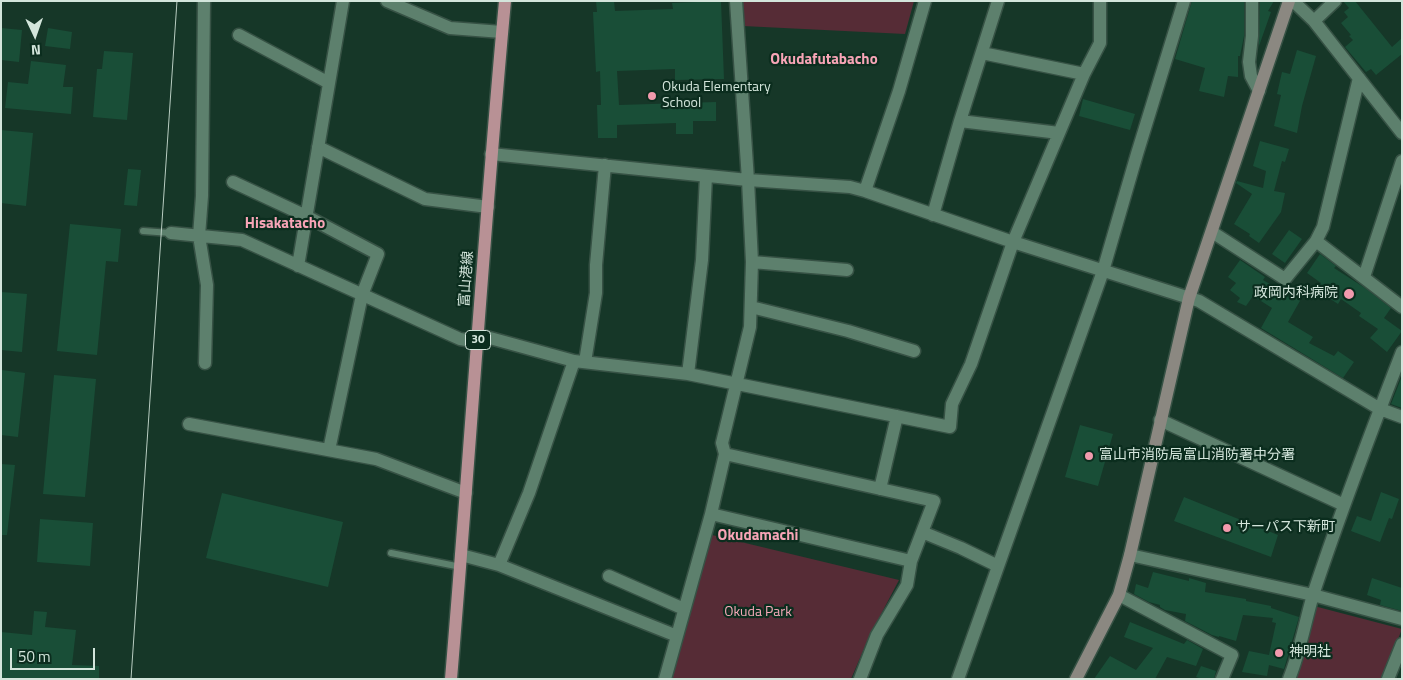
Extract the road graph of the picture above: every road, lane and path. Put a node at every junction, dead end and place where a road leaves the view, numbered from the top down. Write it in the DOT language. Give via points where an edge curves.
graph roads {
  1 [pos="204,1"];
  2 [pos="343,1"];
  3 [pos="388,1"];
  4 [pos="505,1"];
  5 [pos="736,1"];
  6 [pos="925,1"];
  7 [pos="998,1"];
  8 [pos="1100,1"];
  9 [pos="1184,1"];
  10 [pos="1252,1"];
  11 [pos="1289,1"];
  12 [pos="1293,1"];
  13 [pos="1336,1"];
  14 [pos="1314,21"];
  15 [pos="502,32"];
  16 [pos="239,35"];
  17 [pos="982,53"];
  18 [pos="1084,74"];
  19 [pos="1359,78"];
  20 [pos="329,83"];
  21 [pos="1259,91"];
  22 [pos="960,121"];
  23 [pos="1059,133"];
  24 [pos="1402,133"];
  25 [pos="318,146"];
  26 [pos="491,154"];
  27 [pos="1402,161"];
  28 [pos="605,165"];
  29 [pos="706,176"];
  30 [pos="748,180"];
  31 [pos="234,182"];
  32 [pos="865,191"];
  33 [pos="488,207"];
  34 [pos="932,215"];
  35 [pos="306,216"];
  36 [pos="144,231"];
  37 [pos="1212,232"];
  38 [pos="171,233"];
  39 [pos="199,236"];
  40 [pos="1316,241"];
  41 [pos="1013,242"];
  42 [pos="752,262"];
  43 [pos="298,266"];
  44 [pos="847,270"];
  45 [pos="1103,271"];
  46 [pos="1364,277"];
  47 [pos="362,295"];
  48 [pos="1189,298"];
  49 [pos="751,307"];
  50 [pos="1402,307"];
  51 [pos="478,338"];
  52 [pos="914,351"];
  53 [pos="1402,352"];
  54 [pos="580,362"];
  55 [pos="205,363"];
  56 [pos="688,374"];
  57 [pos="737,384"];
  58 [pos="1380,409"];
  59 [pos="897,416"];
  60 [pos="1402,417"];
  61 [pos="1160,420"];
  62 [pos="189,424"];
  63 [pos="329,450"];
  64 [pos="725,454"];
  65 [pos="880,489"];
  66 [pos="466,493"];
  67 [pos="1344,505"];
  68 [pos="711,514"];
  69 [pos="922,532"];
  70 [pos="391,554"];
  71 [pos="1130,555"];
  72 [pos="461,561"];
  73 [pos="911,561"];
  74 [pos="499,565"];
  75 [pos="998,566"];
  76 [pos="609,576"];
  77 [pos="1119,595"];
  78 [pos="1313,595"];
  79 [pos="684,609"];
  80 [pos="1402,619"];
  81 [pos="677,636"];
  82 [pos="1402,644"];
  83 [pos="451,679"];
  84 [pos="665,679"];
  85 [pos="860,679"];
  86 [pos="958,679"];
  87 [pos="1076,679"];
  88 [pos="1222,679"];
  89 [pos="1289,679"];
  90 [pos="1388,679"];
  1 -- 39 [label="street"];
  2 -- 20 [label="street"];
  3 -- 15 [label="street" via="450,28"];
  4 -- 15 [label="main road, 富山港線 / 30"];
  5 -- 30 [label="street"];
  6 -- 32 [label="street"];
  7 -- 17 [label="street"];
  8 -- 18 [label="street" via="1100,43"];
  9 -- 45 [label="street"];
  10 -- 21 [label="street" via="1249,62 1251,76"];
  11 -- 21 [label="street"];
  12 -- 14 [label="street"];
  13 -- 14 [label="street"];
  14 -- 19 [label="street"];
  15 -- 26 [label="main road, 富山港線 / 30"];
  16 -- 20 [label="street"];
  17 -- 18 [label="street"];
  17 -- 22 [label="street"];
  18 -- 23 [label="street"];
  19 -- 24 [label="street"];
  19 -- 40 [label="street" via="1323,227"];
  20 -- 25 [label="street"];
  21 -- 37 [label="street"];
  22 -- 23 [label="street"];
  22 -- 34 [label="street"];
  23 -- 41 [label="street"];
  25 -- 33 [label="street" via="426,199"];
  25 -- 35 [label="street"];
  26 -- 28 [label="street"];
  26 -- 33 [label="main road, 富山港線 / 30"];
  27 -- 46 [label="street"];
  28 -- 29 [label="street"];
  28 -- 54 [label="street" via="596,293"];
  29 -- 30 [label="street"];
  29 -- 56 [label="street" via="702,260"];
  30 -- 32 [label="street" via="850,187"];
  30 -- 42 [label="street"];
  31 -- 35 [label="street"];
  32 -- 34 [label="street"];
  33 -- 51 [label="main road, 富山港線 / 30"];
  34 -- 41 [label="street"];
  35 -- 43 [label="street"];
  35 -- 47 [label="street" via="378,254"];
  36 -- 38 [label="lane"];
  37 -- 40 [label="street" via="1285,279"];
  37 -- 48 [label="street"];
  38 -- 39 [label="street"];
  39 -- 43 [label="street" via="242,240"];
  39 -- 55 [label="street" via="207,285"];
  40 -- 46 [label="street"];
  41 -- 45 [label="street"];
  41 -- 59 [label="street" via="972,364 952,404 950,427"];
  42 -- 44 [label="street"];
  42 -- 49 [label="street"];
  43 -- 47 [label="street"];
  45 -- 48 [label="street"];
  45 -- 75 [label="street"];
  46 -- 50 [label="street"];
  47 -- 51 [label="street" via="460,339"];
  47 -- 63 [label="street"];
  48 -- 58 [label="street"];
  48 -- 61 [label="street"];
  49 -- 52 [label="street"];
  49 -- 57 [label="street" via="750,327"];
  51 -- 54 [label="street"];
  51 -- 66 [label="main road, 富山港線 / 30"];
  53 -- 58 [label="street"];
  54 -- 56 [label="street"];
  54 -- 74 [label="street"];
  56 -- 57 [label="street"];
  57 -- 59 [label="street"];
  57 -- 64 [label="street" via="722,443"];
  58 -- 60 [label="street"];
  58 -- 67 [label="street"];
  59 -- 65 [label="street"];
  61 -- 67 [label="street"];
  61 -- 71 [label="street"];
  62 -- 63 [label="street"];
  63 -- 66 [label="street" via="376,459"];
  64 -- 65 [label="street"];
  64 -- 68 [label="street"];
  65 -- 69 [label="street" via="934,501"];
  66 -- 72 [label="main road, 富山港線 / 30"];
  67 -- 78 [label="street"];
  68 -- 73 [label="street"];
  68 -- 79 [label="street"];
  69 -- 73 [label="street"];
  69 -- 75 [label="street"];
  70 -- 72 [label="lane"];
  71 -- 77 [label="street"];
  71 -- 78 [label="street"];
  72 -- 74 [label="street"];
  72 -- 83 [label="main road, 富山港線 / 30"];
  73 -- 85 [label="street" via="907,585 877,635"];
  74 -- 81 [label="street"];
  75 -- 86 [label="street"];
  76 -- 79 [label="street"];
  77 -- 87 [label="street"];
  77 -- 88 [label="street" via="1232,655"];
  78 -- 80 [label="street"];
  78 -- 89 [label="street"];
  79 -- 81 [label="street"];
  81 -- 84 [label="street"];
  82 -- 90 [label="street"];
}
